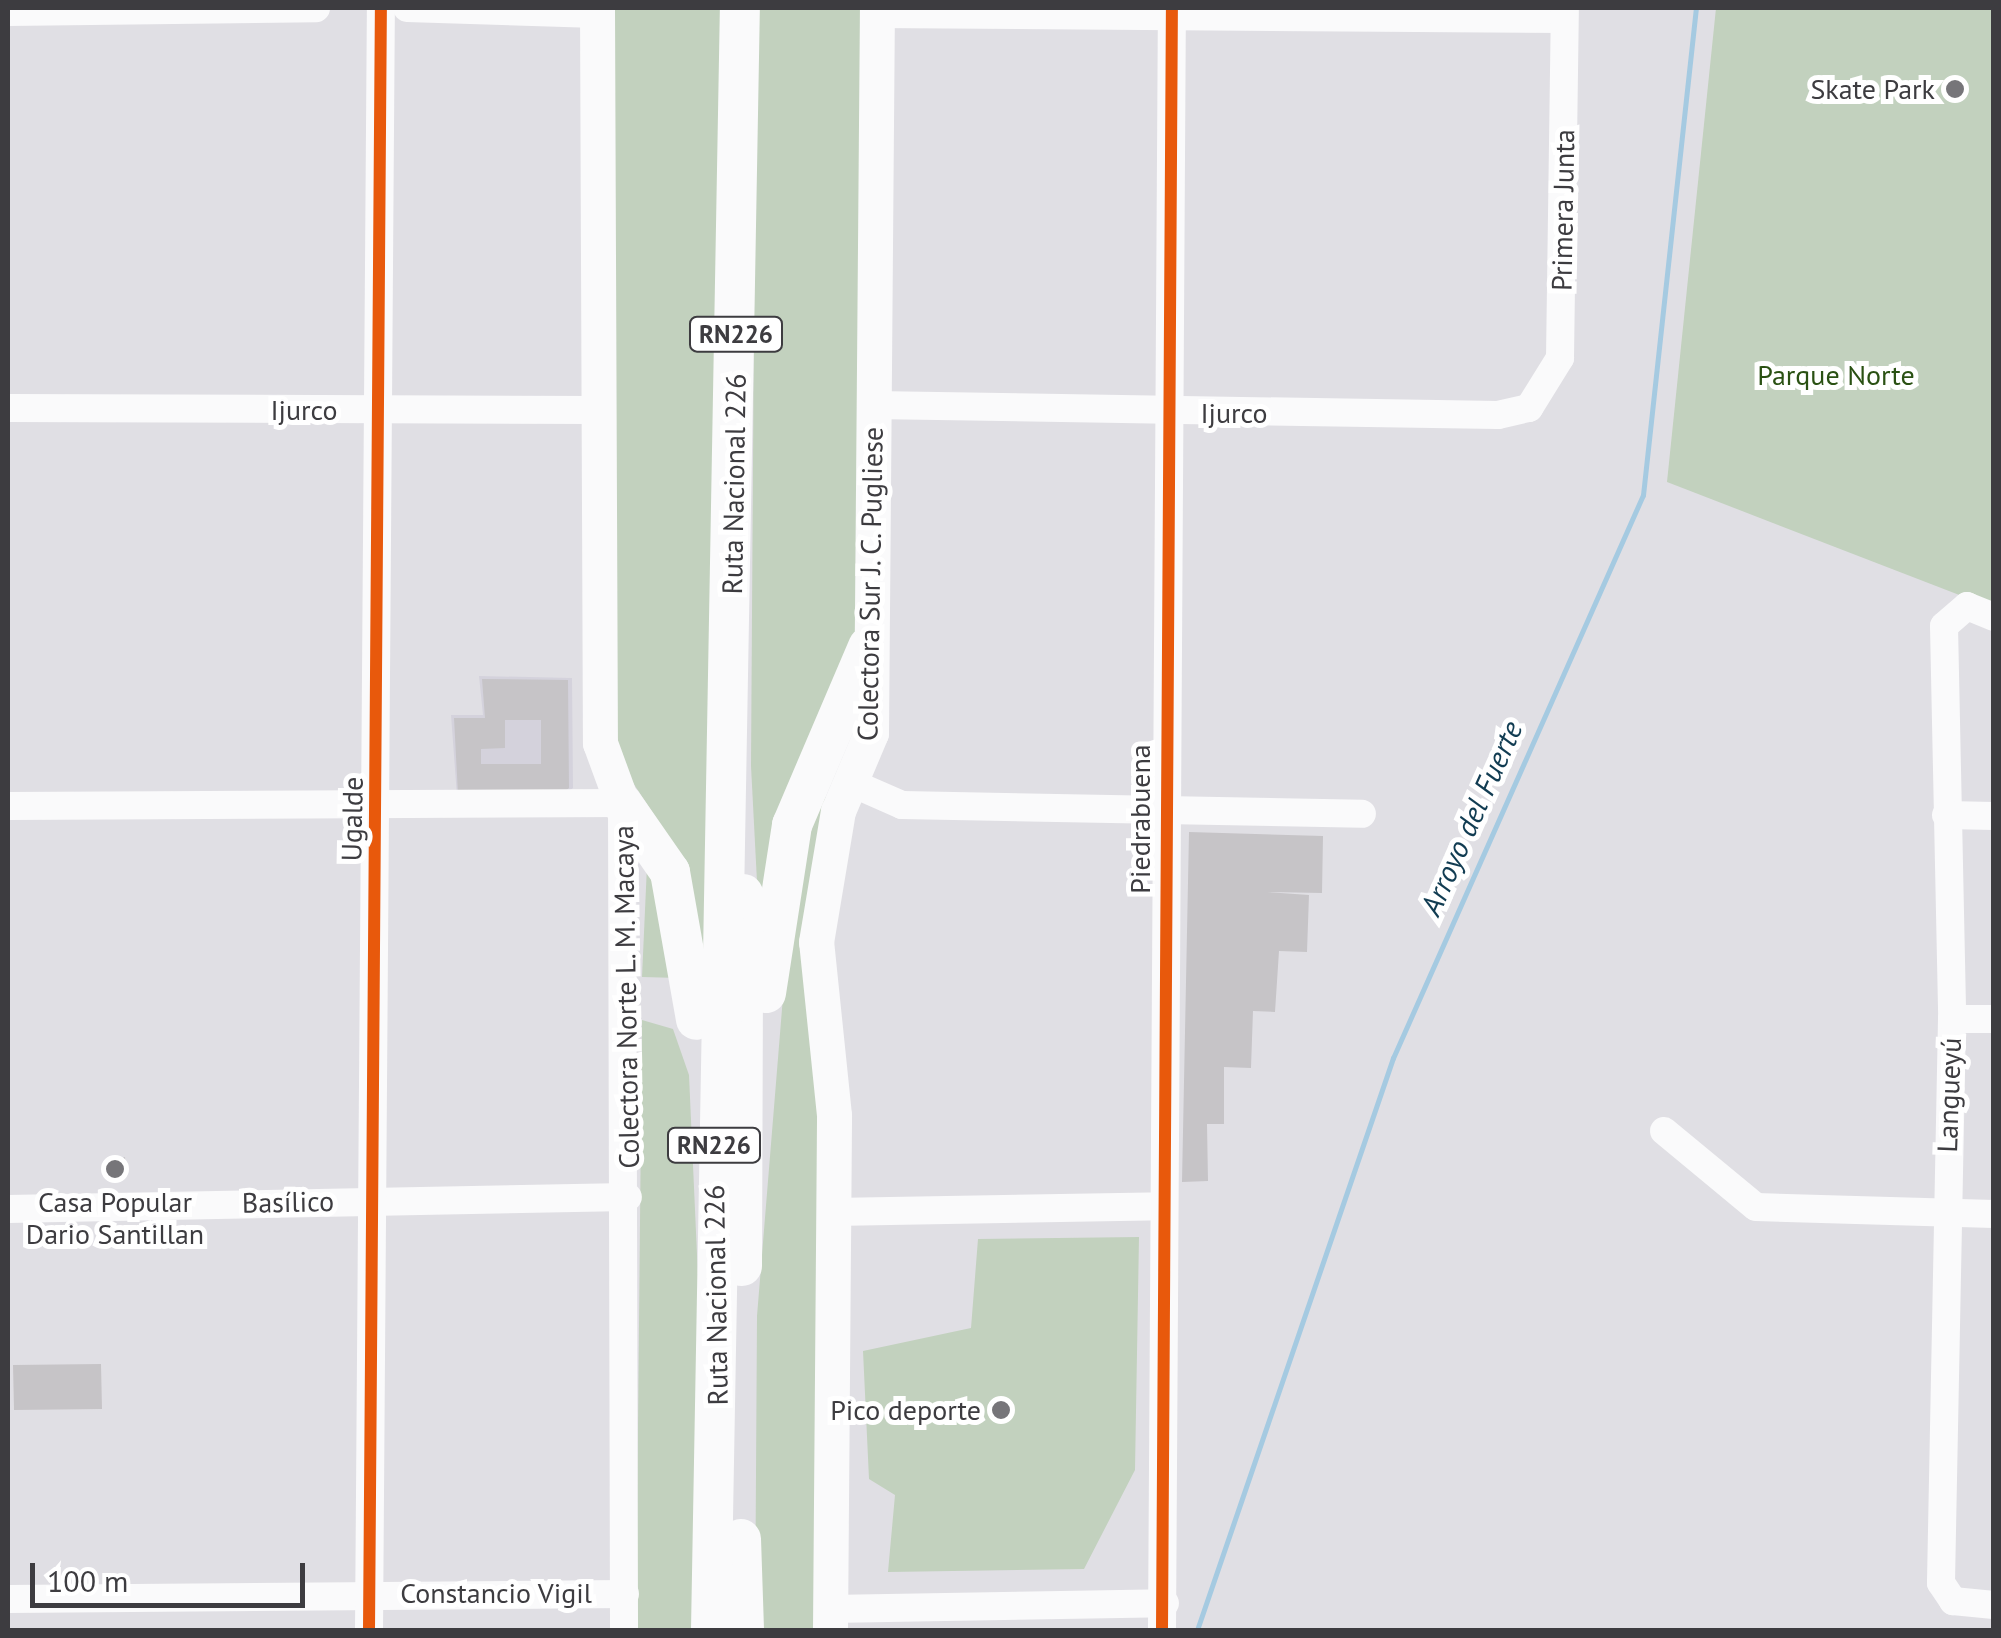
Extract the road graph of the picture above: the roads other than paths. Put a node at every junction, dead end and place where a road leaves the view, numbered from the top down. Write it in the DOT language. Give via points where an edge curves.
graph roads {
  1 [pos="316,8"];
  2 [pos="381,8"];
  3 [pos="407,8"];
  4 [pos="740,8"];
  5 [pos="876,10"];
  6 [pos="597,11"];
  7 [pos="8,12"];
  8 [pos="1172,12"];
  9 [pos="1565,13"];
  10 [pos="874,405"];
  11 [pos="1534,405"];
  12 [pos="8,408"];
  13 [pos="381,410"];
  14 [pos="600,410"];
  15 [pos="1164,412"];
  16 [pos="1994,616"];
  17 [pos="868,646"];
  18 [pos="854,784"];
  19 [pos="622,803"];
  20 [pos="378,804"];
  21 [pos="8,806"];
  22 [pos="1165,811"];
  23 [pos="1362,814"];
  24 [pos="1946,815"];
  25 [pos="1994,816"];
  26 [pos="1952,1019"];
  27 [pos="1994,1019"];
  28 [pos="1664,1131"];
  29 [pos="728,1166"];
  30 [pos="628,1197"];
  31 [pos="370,1200"];
  32 [pos="1164,1206"];
  33 [pos="8,1210"];
  34 [pos="833,1212"];
  35 [pos="1945,1214"];
  36 [pos="1994,1214"];
  37 [pos="368,1593"];
  38 [pos="625,1594"];
  39 [pos="8,1599"];
  40 [pos="1994,1605"];
  41 [pos="1163,1616"];
  42 [pos="830,1620"];
  43 [pos="369,1630"];
  44 [pos="624,1630"];
  45 [pos="711,1630"];
  46 [pos="744,1630"];
  1 -- 7 [label="street"];
  2 -- 13 [label="street, Ugalde"];
  3 -- 6 [label="street"];
  4 -- 29 [label="highway, Ruta Nacional 226 / RN226" via="732,660 746,966"];
  5 -- 8 [label="street"];
  5 -- 10 [label="main road, Colectora Sur J. C. Pugliese"];
  6 -- 14 [label="main road, Colectora Norte L. M. Macaya"];
  8 -- 9 [label="street"];
  8 -- 15 [label="street, Piedrabuena"];
  9 -- 11 [label="street, Primera Junta" via="1562,340 1555,374"];
  10 -- 15 [label="street, Ijurco"];
  10 -- 17 [label="main road, Colectora Sur J. C. Pugliese"];
  11 -- 15 [label="street, Ijurco" via="1498,415"];
  12 -- 13 [label="street, Ijurco"];
  13 -- 14 [label="street, Ijurco"];
  13 -- 20 [label="street, Ugalde"];
  14 -- 19 [label="main road, Colectora Norte L. M. Macaya" via="600,743"];
  15 -- 22 [label="street, Piedrabuena"];
  16 -- 24 [label="street, Langueyú" via="1953,610 1944,626"];
  17 -- 18 [label="main road, Colectora Sur J. C. Pugliese" via="871,732"];
  17 -- 29 [label="highway" via="788,842"];
  18 -- 22 [label="street" via="902,805"];
  18 -- 34 [label="main road, Colectora Sur J. C. Pugliese" via="835,826 816,942 832,1063"];
  19 -- 20 [label="street"];
  19 -- 29 [label="highway" via="670,872"];
  19 -- 30 [label="street, Colectora Norte L. M. Macaya"];
  20 -- 21 [label="street"];
  20 -- 31 [label="street, Ugalde"];
  22 -- 23 [label="street"];
  22 -- 32 [label="street, Piedrabuena"];
  24 -- 25 [label="street"];
  24 -- 26 [label="street, Langueyú"];
  26 -- 27 [label="street"];
  26 -- 35 [label="street, Langueyú"];
  28 -- 35 [label="street" via="1756,1207"];
  29 -- 45 [label="highway, Ruta Nacional 226 / RN226"];
  29 -- 46 [label="highway, Ruta Nacional 226 / RN226"];
  30 -- 31 [label="street, Basílico"];
  30 -- 38 [label="street, Colectora Norte L. M. Macaya"];
  31 -- 33 [label="street, Basílico"];
  31 -- 37 [label="street, Ugalde"];
  32 -- 34 [label="street"];
  32 -- 41 [label="street, Piedrabuena"];
  34 -- 42 [label="main road, Colectora Sur J. C. Pugliese"];
  35 -- 36 [label="street"];
  35 -- 40 [label="street, Langueyú" via="1942,1583 1954,1601"];
  37 -- 38 [label="street, Constancio Vigil"];
  37 -- 39 [label="street, Constancio Vigil"];
  37 -- 43 [label="street, Ugalde"];
  38 -- 44 [label="street, Colectora Norte L. M. Macaya"];
  41 -- 42 [label="street"];
}
